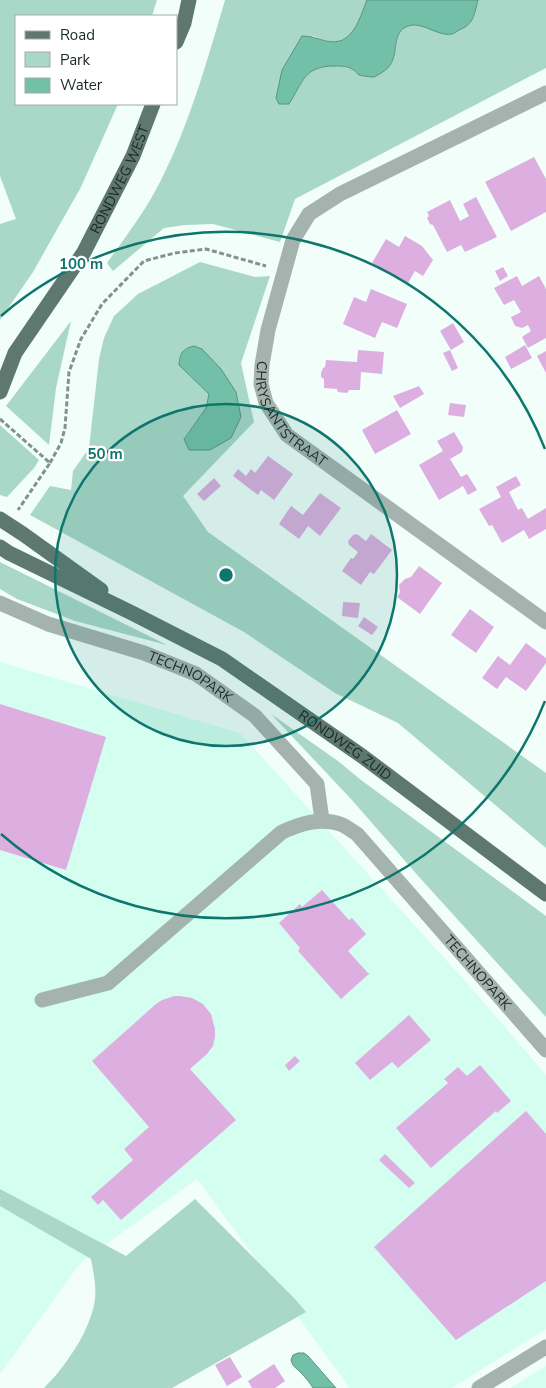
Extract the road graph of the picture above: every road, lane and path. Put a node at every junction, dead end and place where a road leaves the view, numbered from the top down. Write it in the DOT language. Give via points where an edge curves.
graph roads {
  1 [pos="189,0"];
  2 [pos="178,37"];
  3 [pos="546,94"];
  4 [pos="153,105"];
  5 [pos="285,271"];
  6 [pos="15,353"];
  7 [pos="0,361"];
  8 [pos="0,392"];
  9 [pos="0,419"];
  10 [pos="50,463"];
  11 [pos="4,522"];
  12 [pos="0,547"];
  13 [pos="0,603"];
  14 [pos="132,612"];
  15 [pos="546,622"];
  16 [pos="322,820"];
  17 [pos="546,894"];
  18 [pos="42,1000"];
  19 [pos="546,1050"];
  20 [pos="546,1347"];
  21 [pos="479,1388"];
  1 -- 2 [label="main road"];
  3 -- 5 [label="street, CHRYSANTSTRAAT" via="340,194 309,214 293,240"];
  4 -- 6 [label="main road, RONDWEG WEST" via="133,156 84,252"];
  5 -- 10 [label="path" via="206,249 144,261 102,304 81,339 69,372 66,428"];
  5 -- 15 [label="street, CHRYSANTSTRAAT" via="268,330 261,384 266,404 287,435"];
  6 -- 7 [label="main road, RONDWEG WEST"];
  6 -- 8 [label="main road, RONDWEG WEST"];
  9 -- 10 [label="path"];
  10 -- 11 [label="path"];
  11 -- 14 [label="main road, RONDWEG ZUID"];
  12 -- 14 [label="main road, RONDWEG ZUID"];
  13 -- 16 [label="street, TECHNOPARK" via="48,624 144,653 196,674 255,716 317,784"];
  14 -- 17 [label="main road, RONDWEG ZUID" via="222,659 362,756"];
  16 -- 18 [label="street, TECHNOPARK" via="282,832 108,983"];
  16 -- 19 [label="street, TECHNOPARK" via="341,824 358,834"];
  20 -- 21 [label="street"];
}
